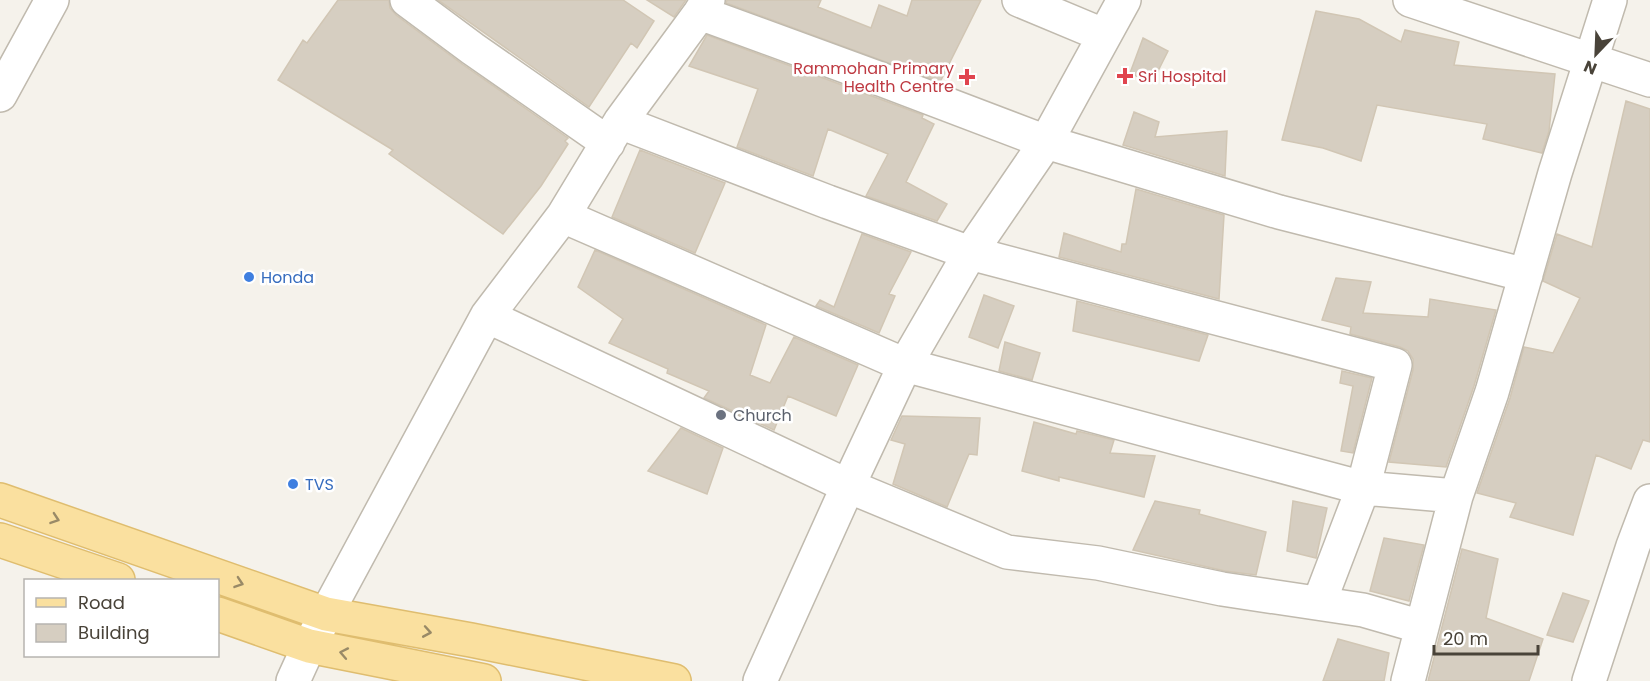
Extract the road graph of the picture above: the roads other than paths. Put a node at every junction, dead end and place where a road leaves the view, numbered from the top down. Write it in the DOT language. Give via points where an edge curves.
graph roads {
  1 [pos="52,0"];
  2 [pos="407,0"];
  3 [pos="1019,0"];
  4 [pos="1124,0"];
  5 [pos="1410,0"];
  6 [pos="1610,0"];
  7 [pos="704,7"];
  8 [pos="1103,35"];
  9 [pos="1592,60"];
  10 [pos="1650,80"];
  11 [pos="0,95"];
  12 [pos="614,133"];
  13 [pos="1046,142"];
  14 [pos="563,216"];
  15 [pos="970,253"];
  16 [pos="1526,275"];
  17 [pos="488,316"];
  18 [pos="905,365"];
  19 [pos="848,486"];
  20 [pos="1363,488"];
  21 [pos="1456,496"];
  22 [pos="0,500"];
  23 [pos="1650,501"];
  24 [pos="0,540"];
  25 [pos="1641,548"];
  26 [pos="115,579"];
  27 [pos="1319,603"];
  28 [pos="219,614"];
  29 [pos="326,614"];
  30 [pos="1422,627"];
  31 [pos="309,646"];
  32 [pos="293,681"];
  33 [pos="319,681"];
  34 [pos="484,681"];
  35 [pos="674,681"];
  36 [pos="760,681"];
  37 [pos="1408,681"];
  38 [pos="1589,681"];
  1 -- 11 [label="street"];
  2 -- 12 [label="street" via="473,49"];
  3 -- 8 [label="street"];
  4 -- 8 [label="street"];
  5 -- 9 [label="street"];
  6 -- 9 [label="street"];
  7 -- 12 [label="street"];
  7 -- 13 [label="street"];
  8 -- 13 [label="street"];
  9 -- 10 [label="street"];
  9 -- 16 [label="street"];
  12 -- 14 [label="street"];
  12 -- 15 [label="street"];
  13 -- 15 [label="street"];
  13 -- 16 [label="street" via="1279,212"];
  14 -- 17 [label="street"];
  14 -- 18 [label="street"];
  15 -- 18 [label="street"];
  15 -- 20 [label="street" via="1395,365"];
  16 -- 21 [label="street"];
  17 -- 19 [label="street"];
  17 -- 29 [label="street"];
  18 -- 19 [label="street"];
  18 -- 20 [label="street"];
  19 -- 27 [label="street" via="1007,552 1098,563 1222,589"];
  19 -- 36 [label="street"];
  20 -- 21 [label="street"];
  20 -- 27 [label="street"];
  21 -- 30 [label="street"];
  22 -- 29 [label="main road, one-way"];
  23 -- 25 [label="street"];
  24 -- 26 [label="main road"];
  25 -- 38 [label="street"];
  27 -- 30 [label="street"];
  28 -- 31 [label="main road"];
  29 -- 31 [label="street"];
  29 -- 35 [label="main road, one-way"];
  30 -- 37 [label="street"];
  31 -- 32 [label="street"];
  31 -- 33 [label="street"];
  34 -- 31 [label="main road, one-way"];
}
